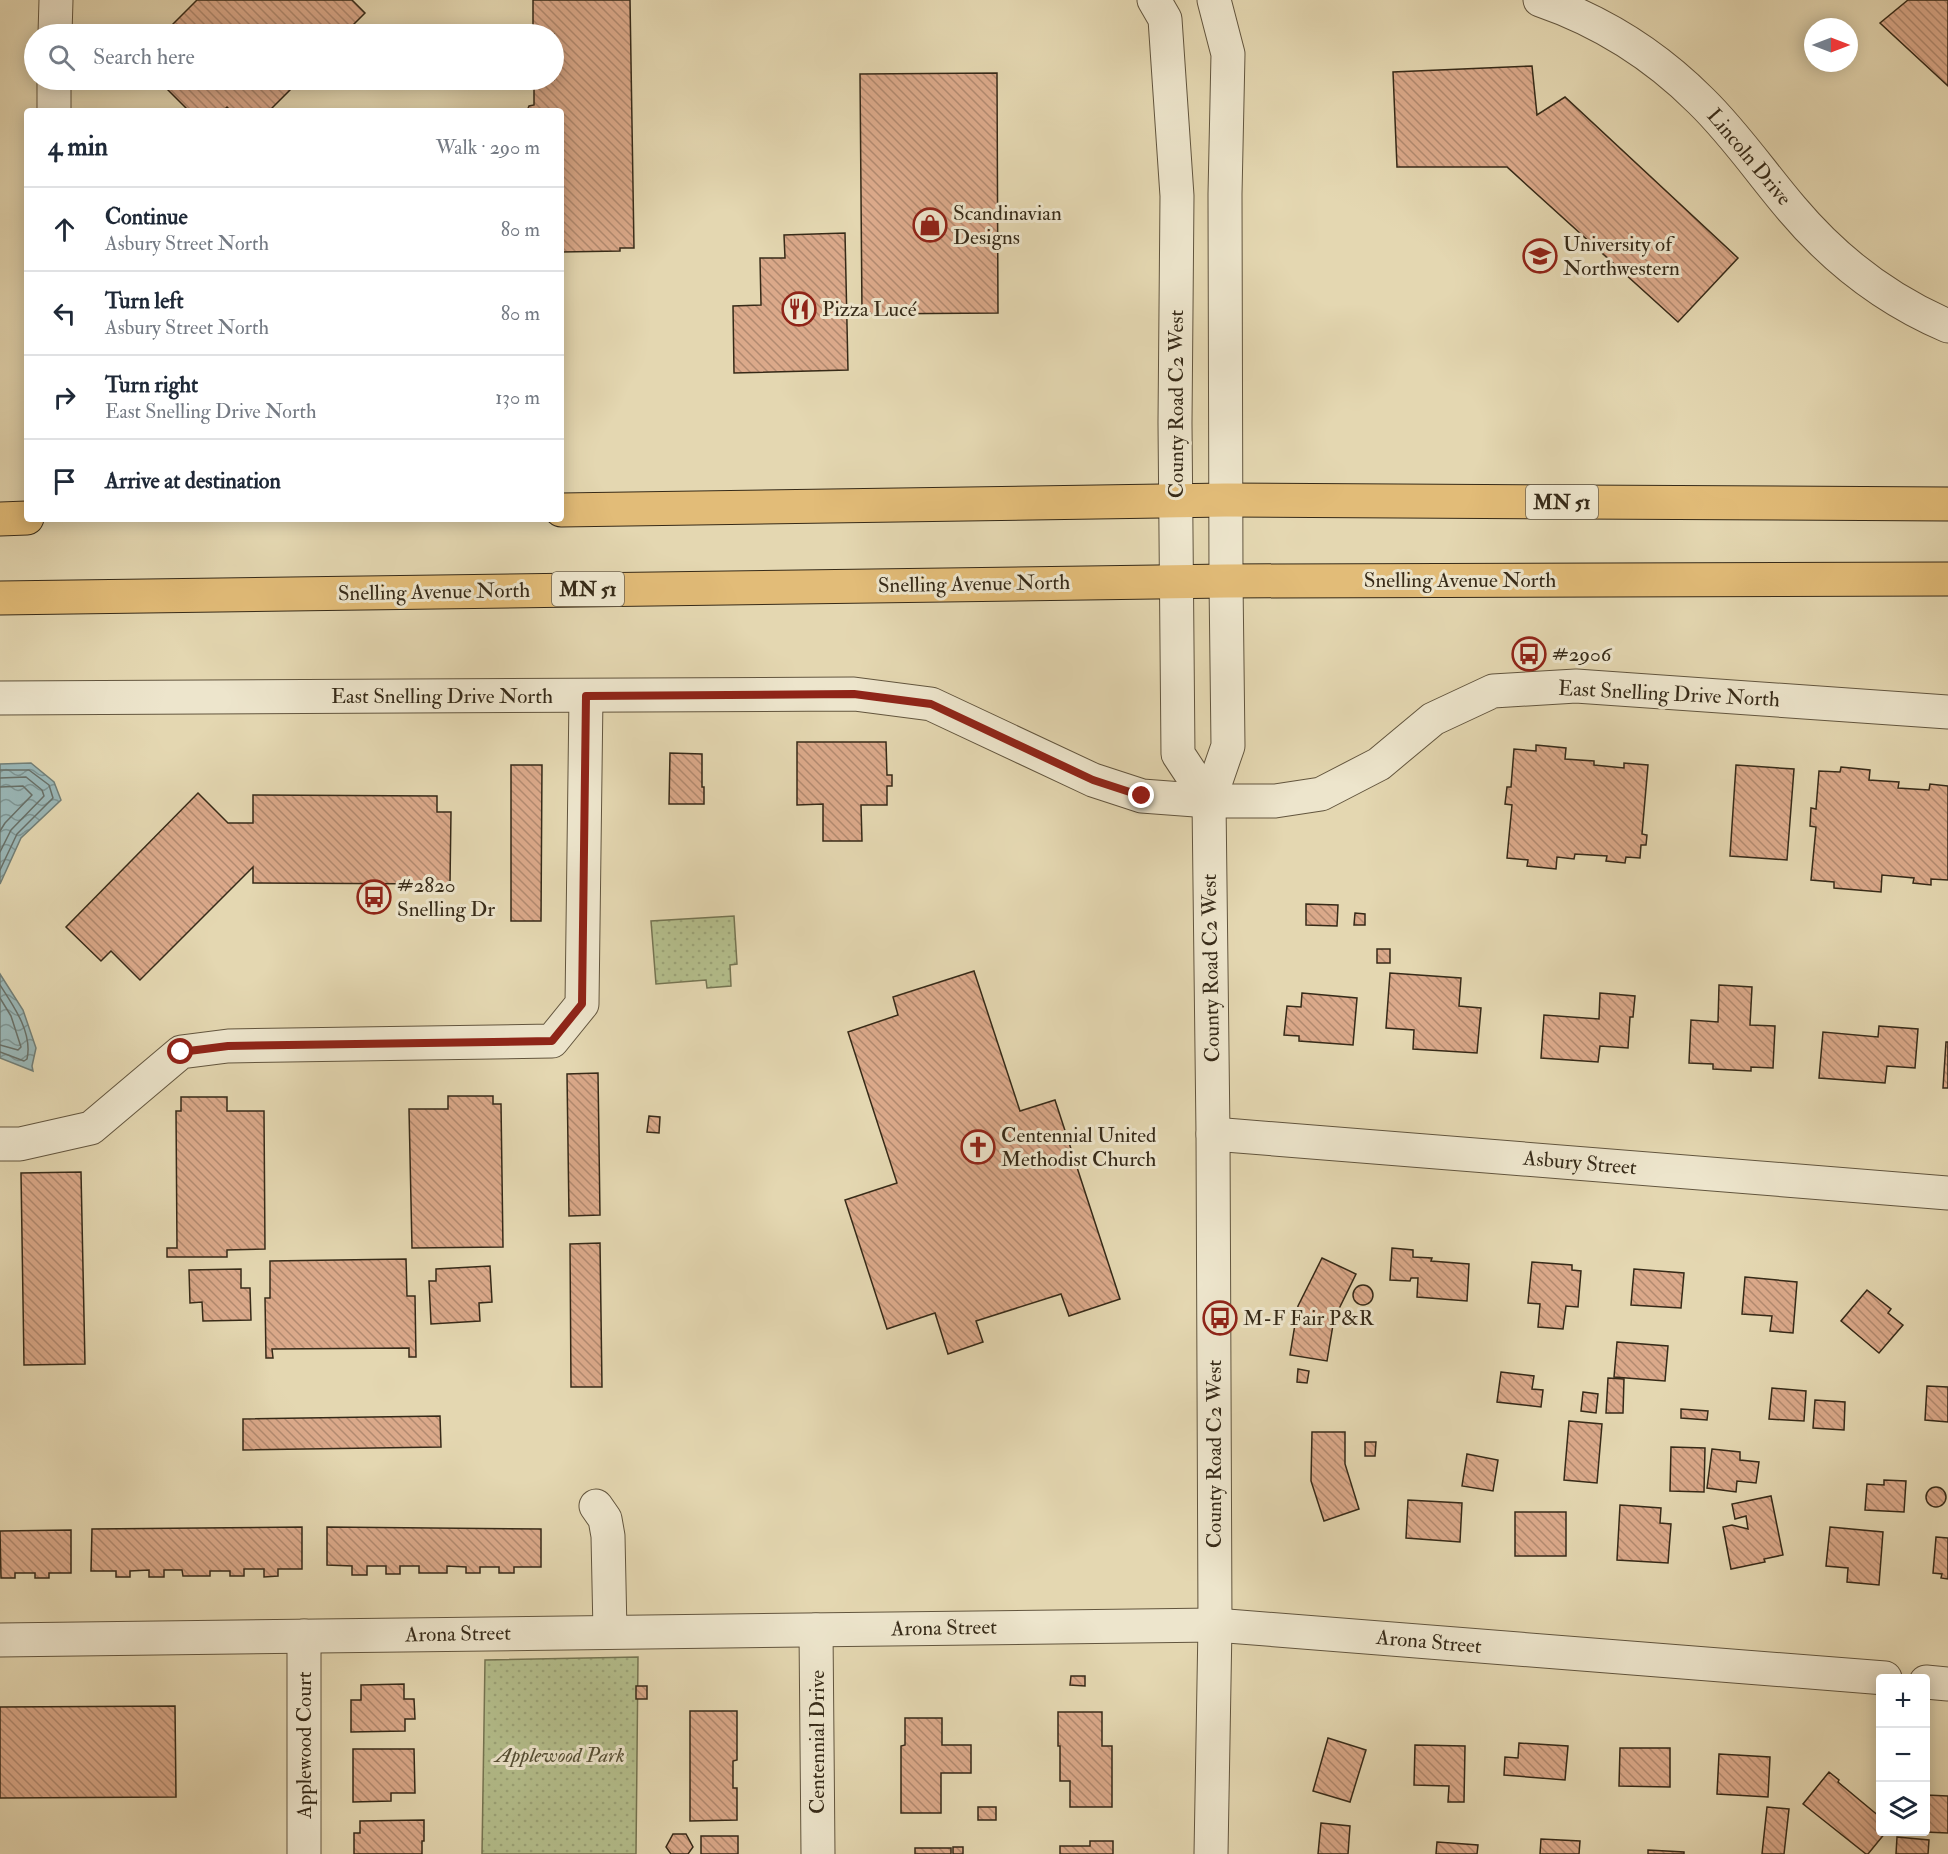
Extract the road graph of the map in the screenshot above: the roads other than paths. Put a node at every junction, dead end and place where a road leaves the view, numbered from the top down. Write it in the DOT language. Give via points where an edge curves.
graph roads {
  1 [pos="56,0"];
  2 [pos="1201,0"];
  3 [pos="1214,0"];
  4 [pos="1540,0"];
  5 [pos="1160,10"];
  6 [pos="55,24"];
  7 [pos="54,90"];
  8 [pos="54,108"];
  9 [pos="1948,326"];
  10 [pos="1226,500"];
  11 [pos="1176,501"];
  12 [pos="1948,504"];
  13 [pos="564,510"];
  14 [pos="24,518"];
  15 [pos="0,519"];
  16 [pos="1948,579"];
  17 [pos="1226,580"];
  18 [pos="1176,581"];
  19 [pos="0,598"];
  20 [pos="586,696"];
  21 [pos="0,698"];
  22 [pos="1948,712"];
  23 [pos="1209,801"];
  24 [pos="1213,1134"];
  25 [pos="0,1144"];
  26 [pos="1948,1193"];
  27 [pos="596,1506"];
  28 [pos="1215,1625"];
  29 [pos="816,1630"];
  30 [pos="610,1632"];
  31 [pos="304,1636"];
  32 [pos="0,1640"];
  33 [pos="1876,1677"];
  34 [pos="1930,1682"];
  35 [pos="1948,1684"];
  36 [pos="304,1854"];
  37 [pos="818,1854"];
  38 [pos="1211,1854"];
  1 -- 6 [label="street"];
  2 -- 5 [label="street"];
  3 -- 10 [label="street, County Road C2 West" via="1228,54"];
  4 -- 9 [label="street, Lincoln Drive" via="1614,33 1660,64 1702,102 1832,252 1875,286"];
  5 -- 11 [label="street, County Road C2 West" via="1177,196"];
  7 -- 8 [label="street"];
  10 -- 11 [label="highway, MN 51"];
  10 -- 12 [label="highway, MN 51"];
  10 -- 17 [label="street, County Road C2 West"];
  11 -- 13 [label="highway, MN 51"];
  11 -- 18 [label="street, County Road C2 West"];
  14 -- 15 [label="highway"];
  16 -- 17 [label="highway, Snelling Avenue North / MN 51"];
  17 -- 18 [label="highway, Snelling Avenue North / MN 51"];
  17 -- 23 [label="street, County Road C2 West" via="1228,746"];
  18 -- 19 [label="highway, Snelling Avenue North / MN 51"];
  18 -- 23 [label="street, County Road C2 West" via="1178,754"];
  20 -- 21 [label="street, East Snelling Drive North"];
  20 -- 23 [label="street, East Snelling Drive North" via="854,694 931,704 1093,780 1142,796"];
  20 -- 25 [label="street" via="582,1004 552,1041 228,1046 181,1052 91,1128 20,1144"];
  22 -- 23 [label="street, East Snelling Drive North" via="1576,686 1493,691 1433,719 1379,764 1321,794 1275,801"];
  23 -- 24 [label="street, County Road C2 West"];
  24 -- 26 [label="street, Asbury Street"];
  24 -- 28 [label="street, County Road C2 West"];
  27 -- 30 [label="street" via="605,1519 608,1536"];
  28 -- 29 [label="street, Arona Street"];
  28 -- 33 [label="street, Arona Street"];
  28 -- 38 [label="street, County Road C2 West"];
  29 -- 30 [label="street, Arona Street"];
  29 -- 37 [label="street, Centennial Drive"];
  30 -- 31 [label="street, Arona Street"];
  31 -- 32 [label="street, Arona Street"];
  31 -- 36 [label="street, Applewood Court"];
  34 -- 35 [label="street"];
}
